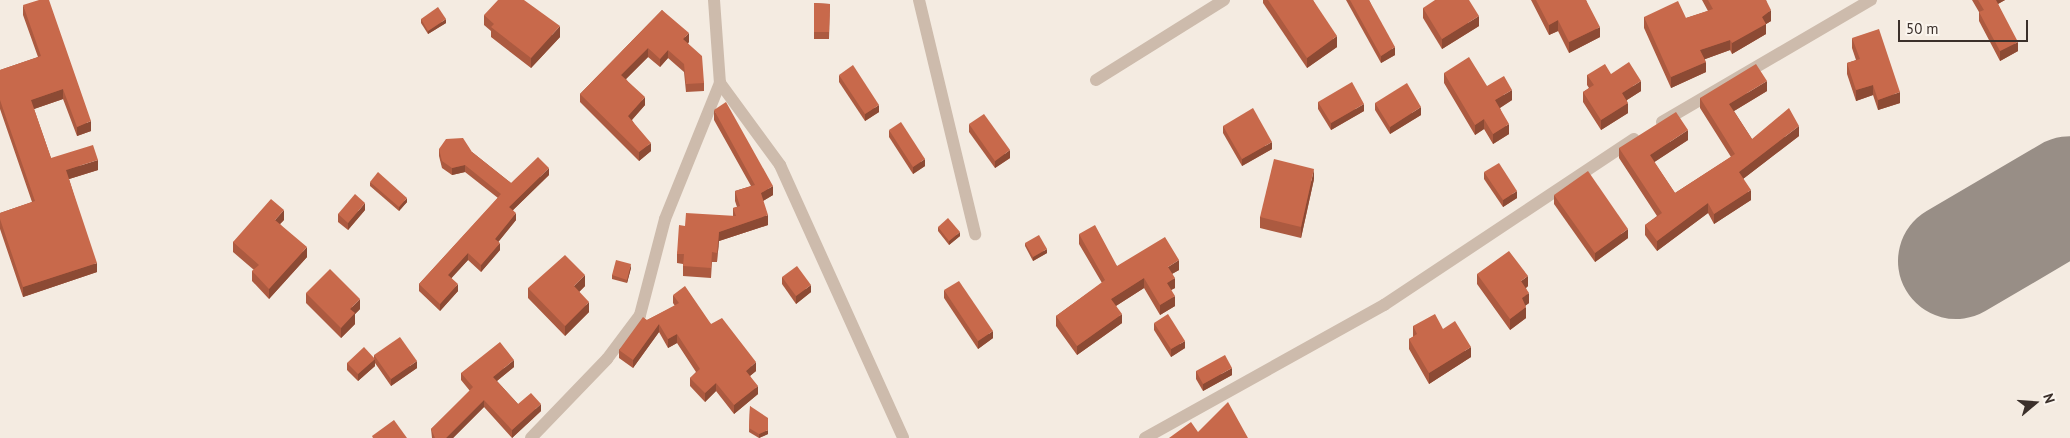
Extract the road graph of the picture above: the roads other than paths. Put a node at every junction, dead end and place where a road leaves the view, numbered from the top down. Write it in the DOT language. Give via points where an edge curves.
graph roads {
  1 [pos="714,0"];
  2 [pos="919,0"];
  3 [pos="1224,0"];
  4 [pos="1871,0"];
  5 [pos="1096,80"];
  6 [pos="720,83"];
  7 [pos="975,234"];
  8 [pos="531,438"];
  9 [pos="903,438"];
  10 [pos="1145,438"];
  1 -- 6 [label="street"];
  2 -- 7 [label="street"];
  3 -- 5 [label="street"];
  4 -- 10 [label="street" via="1722,84 1575,176 1384,305"];
  6 -- 8 [label="street" via="665,219 640,316 607,359"];
  6 -- 9 [label="street" via="780,165"];
}
